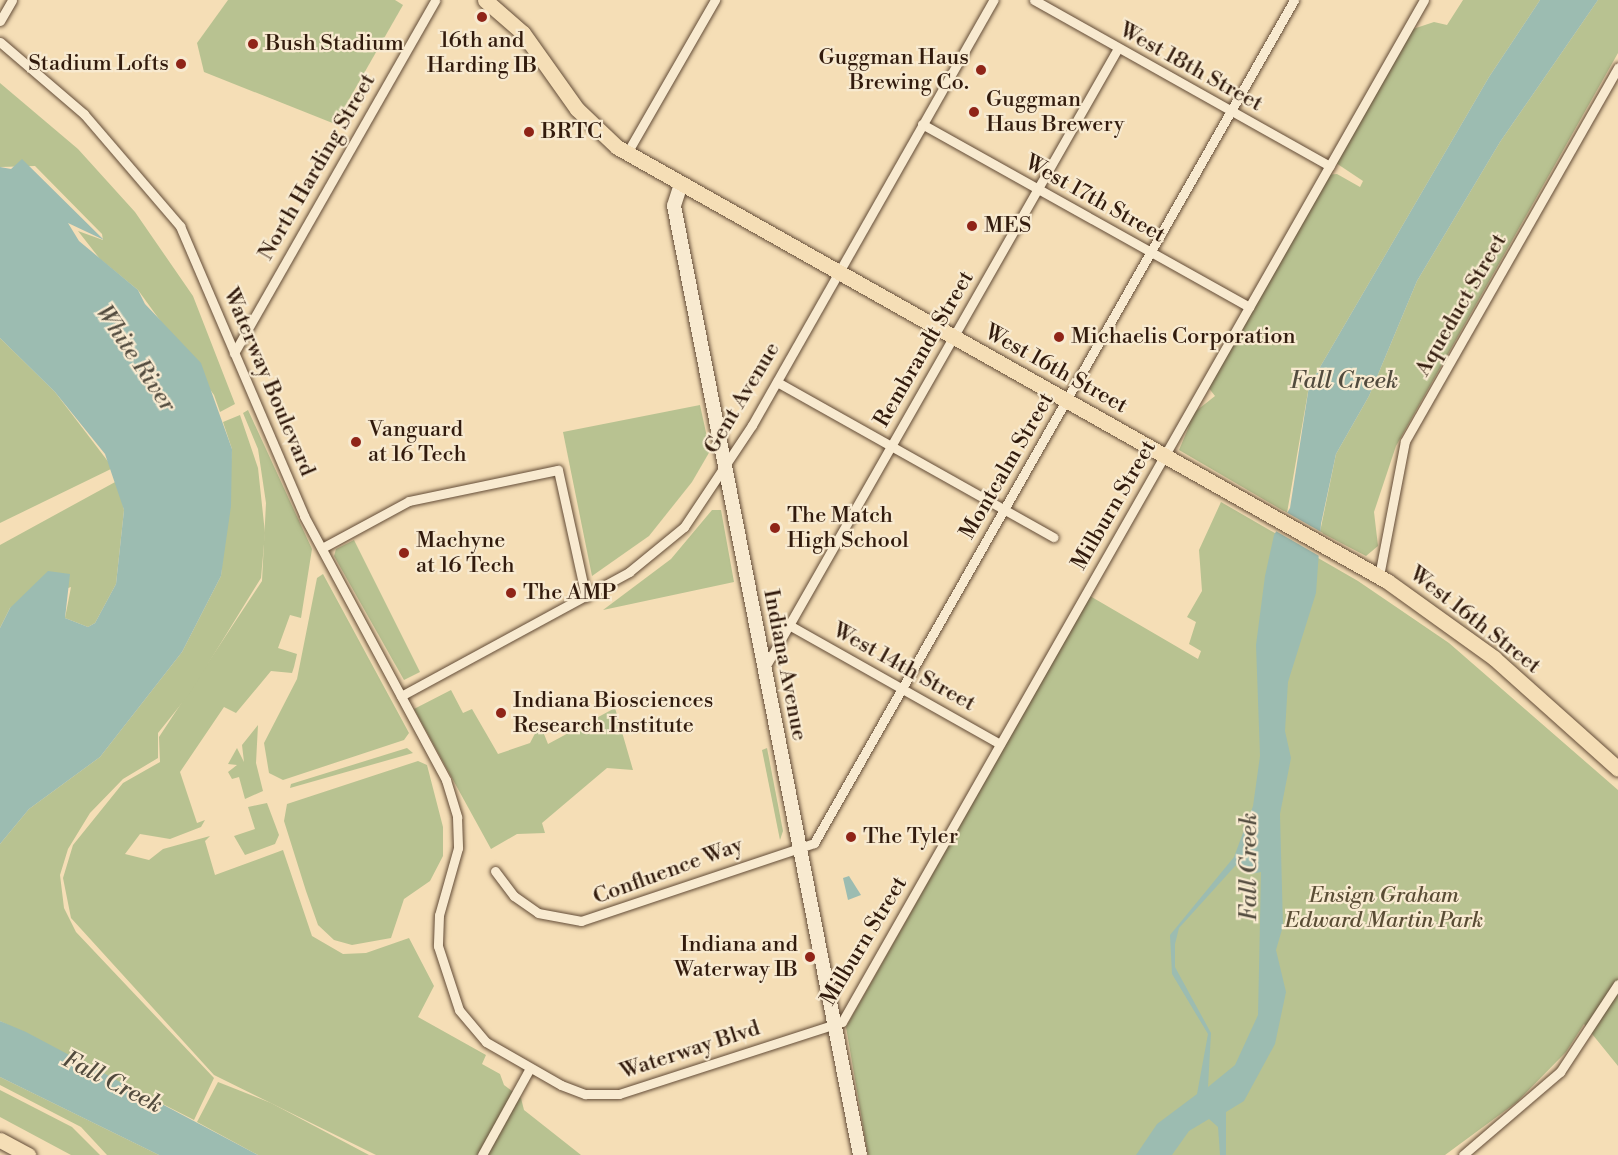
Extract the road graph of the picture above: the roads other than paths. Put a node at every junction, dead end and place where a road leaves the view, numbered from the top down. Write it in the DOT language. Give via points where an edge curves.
graph roads {
  1 [pos="12,0"];
  2 [pos="435,0"];
  3 [pos="485,0"];
  4 [pos="714,0"];
  5 [pos="993,0"];
  6 [pos="1034,0"];
  7 [pos="1294,0"];
  8 [pos="1424,0"];
  9 [pos="0,21"];
  10 [pos="0,42"];
  11 [pos="1118,48"];
  12 [pos="1618,68"];
  13 [pos="1231,112"];
  14 [pos="922,124"];
  15 [pos="627,153"];
  16 [pos="1330,166"];
  17 [pos="681,184"];
  18 [pos="1037,189"];
  19 [pos="1151,252"];
  20 [pos="837,272"];
  21 [pos="1249,307"];
  22 [pos="952,337"];
  23 [pos="234,353"];
  24 [pos="777,381"];
  25 [pos="1067,400"];
  26 [pos="891,446"];
  27 [pos="1164,456"];
  28 [pos="725,466"];
  29 [pos="1004,510"];
  30 [pos="1053,537"];
  31 [pos="322,548"];
  32 [pos="1379,576"];
  33 [pos="586,597"];
  34 [pos="789,625"];
  35 [pos="764,669"];
  36 [pos="902,689"];
  37 [pos="401,696"];
  38 [pos="1000,744"];
  39 [pos="1618,769"];
  40 [pos="446,780"];
  41 [pos="800,849"];
  42 [pos="495,871"];
  43 [pos="1618,984"];
  44 [pos="834,1023"];
  45 [pos="530,1068"];
  46 [pos="0,1140"];
  47 [pos="23,1154"];
  48 [pos="482,1155"];
  49 [pos="860,1155"];
  50 [pos="1463,1155"];
  1 -- 9 [label="street"];
  2 -- 23 [label="street, North Harding Street"];
  3 -- 15 [label="main road, West 16th Street" via="524,33 581,114"];
  4 -- 15 [label="street"];
  5 -- 14 [label="street, Gent Avenue"];
  6 -- 11 [label="street, West 18th Street"];
  7 -- 13 [label="street, Montcalm Street"];
  8 -- 16 [label="street, Milburn Street"];
  10 -- 23 [label="street, Waterway Boulevard" via="84,114 167,208 200,266"];
  11 -- 13 [label="street, West 18th Street"];
  11 -- 18 [label="street, Rembrandt Street"];
  12 -- 32 [label="street, Aqueduct Street" via="1405,441"];
  13 -- 16 [label="street, West 18th Street"];
  13 -- 19 [label="street, Montcalm Street"];
  14 -- 18 [label="street, West 17th Street"];
  14 -- 20 [label="street, Gent Avenue"];
  15 -- 17 [label="main road, West 16th Street"];
  16 -- 21 [label="street, Milburn Street"];
  17 -- 20 [label="main road, West 16th Street"];
  17 -- 28 [label="main road, Indiana Avenue" via="674,206"];
  18 -- 19 [label="street, West 17th Street"];
  18 -- 22 [label="street, Rembrandt Street"];
  19 -- 21 [label="street, West 17th Street"];
  19 -- 25 [label="street, Montcalm Street"];
  20 -- 22 [label="main road, West 16th Street"];
  20 -- 24 [label="street, Gent Avenue"];
  21 -- 27 [label="street, Milburn Street"];
  22 -- 25 [label="main road, West 16th Street"];
  22 -- 26 [label="street, Rembrandt Street"];
  23 -- 31 [label="street, Waterway Boulevard"];
  24 -- 26 [label="street"];
  24 -- 28 [label="street, Gent Avenue"];
  25 -- 27 [label="main road, West 16th Street"];
  25 -- 29 [label="street, Montcalm Street"];
  26 -- 29 [label="street"];
  26 -- 34 [label="street, Rembrandt Street"];
  27 -- 32 [label="main road, West 16th Street"];
  27 -- 38 [label="street, Milburn Street"];
  28 -- 33 [label="street, Gent Avenue" via="670,543"];
  28 -- 35 [label="main road, Indiana Avenue"];
  29 -- 30 [label="street"];
  29 -- 36 [label="street, Montcalm Street"];
  31 -- 33 [label="street" via="409,501 558,470"];
  31 -- 37 [label="street, Waterway Boulevard"];
  32 -- 39 [label="main road, West 16th Street" via="1483,649"];
  33 -- 37 [label="street, Gent Avenue"];
  34 -- 35 [label="street, Rembrandt Street"];
  34 -- 36 [label="street, West 14th Street"];
  35 -- 41 [label="main road, Indiana Avenue"];
  36 -- 38 [label="street, West 14th Street"];
  36 -- 41 [label="street, Montcalm Street" via="814,843"];
  37 -- 40 [label="street, Waterway Boulevard"];
  38 -- 44 [label="street, Milburn Street" via="842,1022"];
  40 -- 45 [label="street, Waterway Blvd" via="457,817 458,848 439,915 438,946 448,981 459,1010 486,1042"];
  41 -- 42 [label="street, Confluence Way" via="581,921 538,913 513,896"];
  41 -- 44 [label="main road, Indiana Avenue"];
  43 -- 50 [label="street" via="1560,1072"];
  44 -- 45 [label="street, Waterway Blvd" via="618,1094 585,1094"];
  44 -- 49 [label="main road, Indiana Avenue"];
  45 -- 48 [label="street"];
  46 -- 47 [label="main road"];
}
